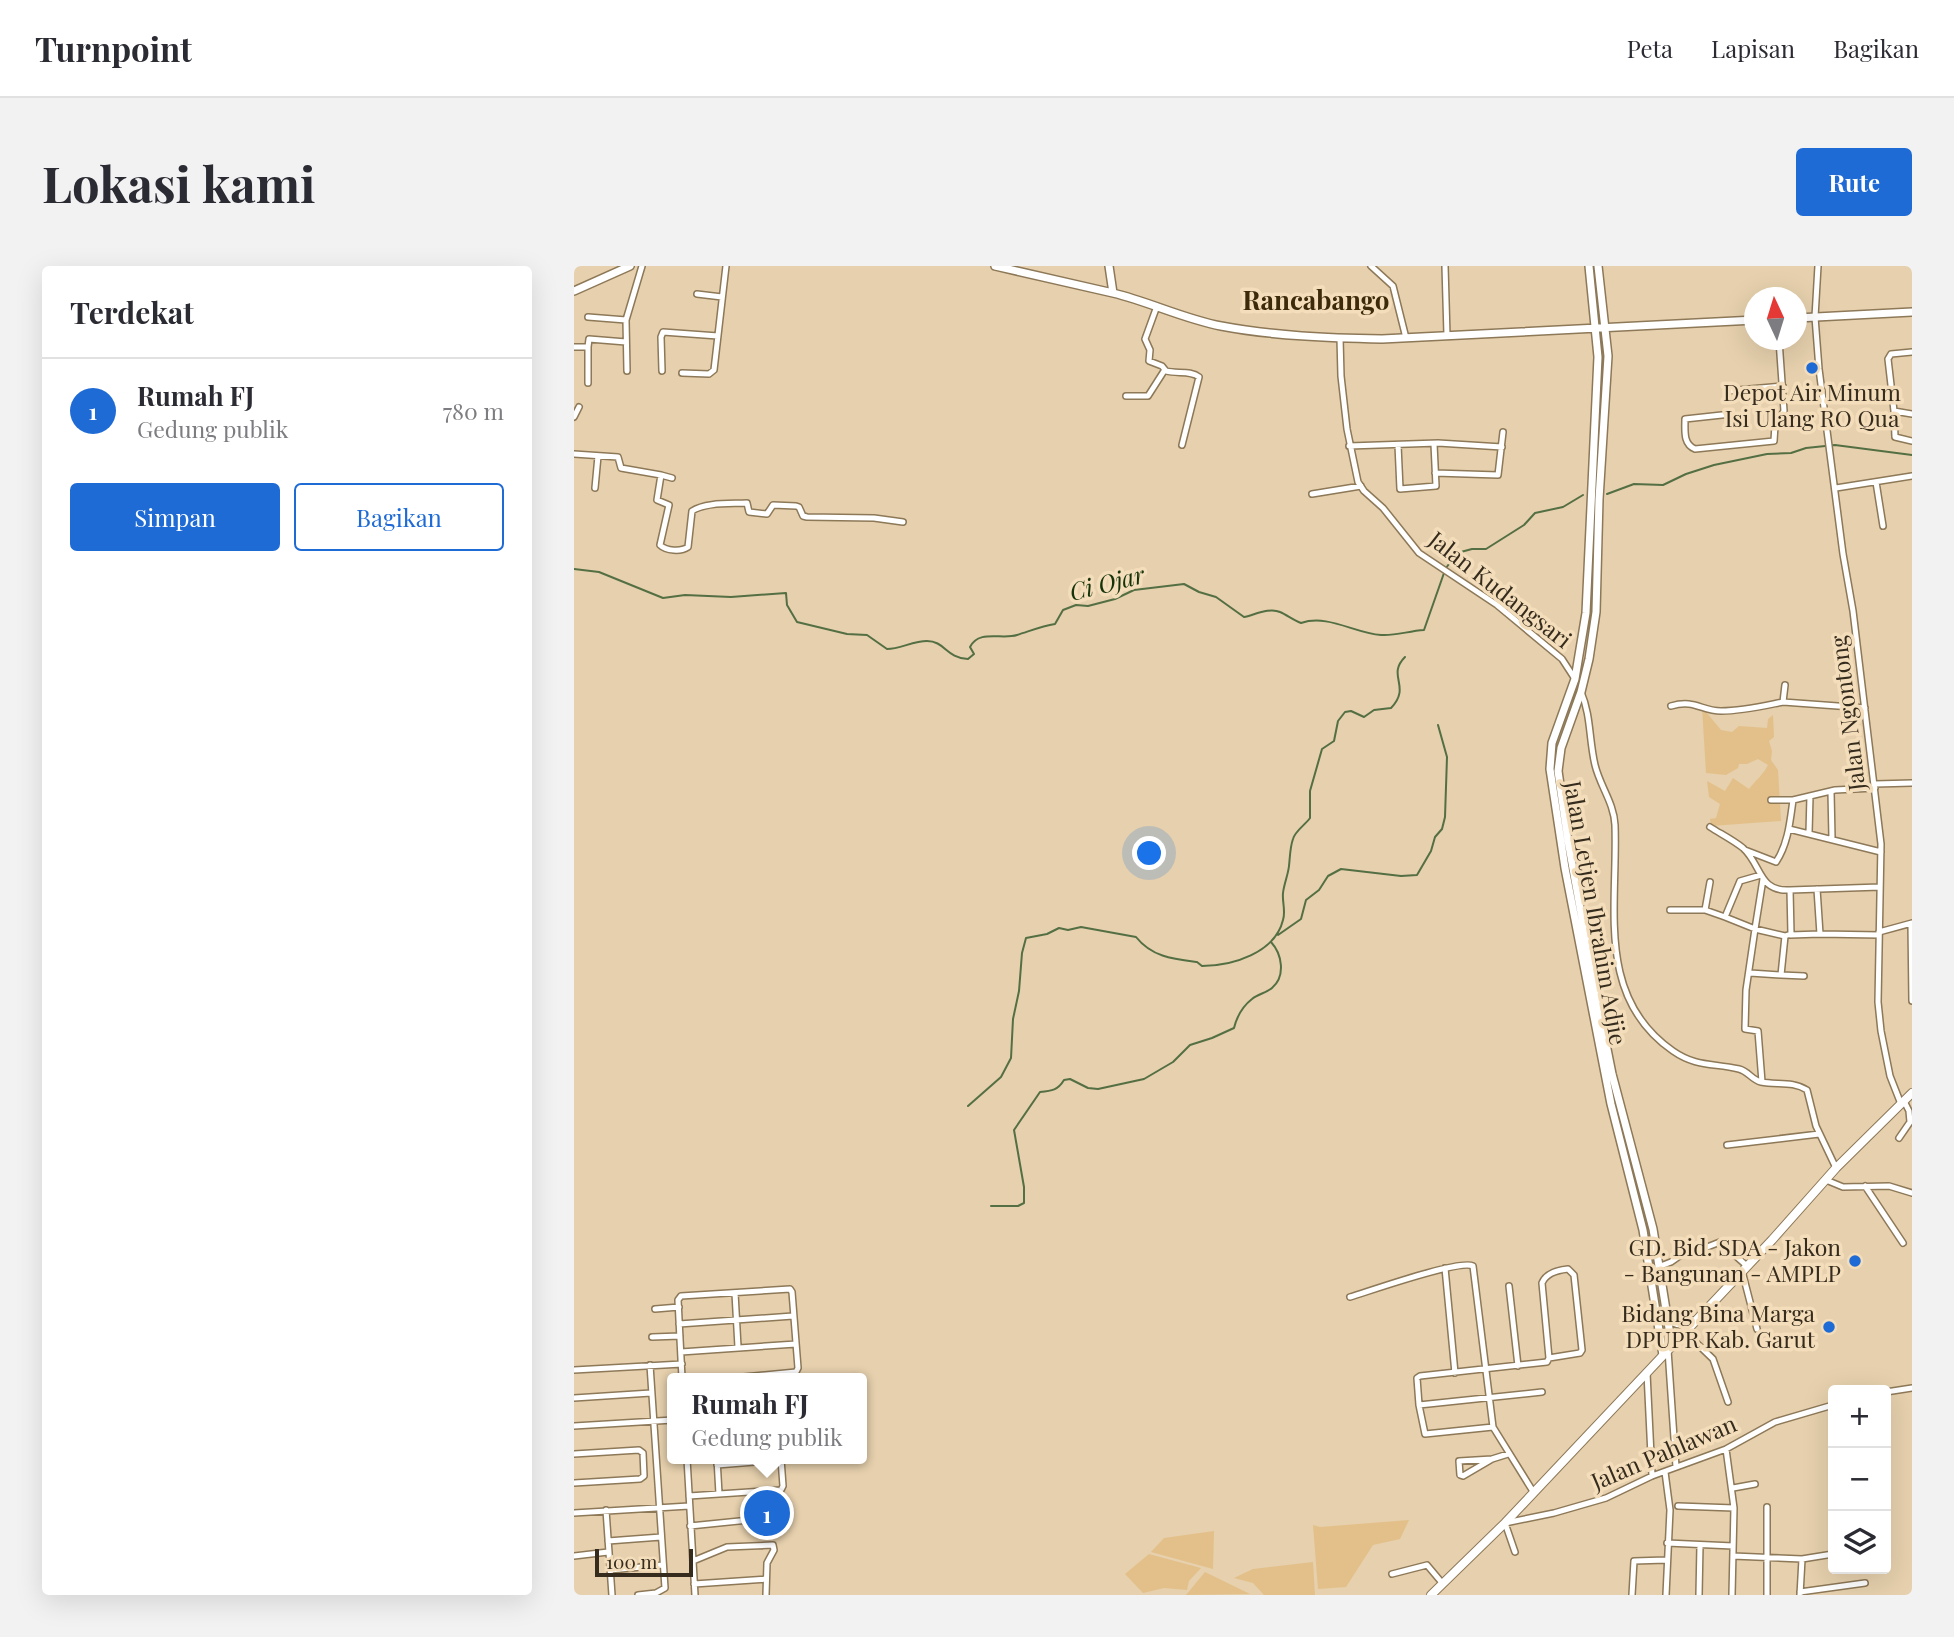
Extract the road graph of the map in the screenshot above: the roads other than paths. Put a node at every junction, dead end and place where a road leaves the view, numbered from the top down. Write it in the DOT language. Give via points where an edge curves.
graph roads {
  1 [pos="630,266"];
  2 [pos="642,266"];
  3 [pos="726,266"];
  4 [pos="995,266"];
  5 [pos="1109,266"];
  6 [pos="1371,266"];
  7 [pos="1445,266"];
  8 [pos="1589,266"];
  9 [pos="1598,266"];
  10 [pos="1818,266"];
  11 [pos="574,291"];
  12 [pos="1113,293"];
  13 [pos="697,294"];
  14 [pos="722,297"];
  15 [pos="1157,306"];
  16 [pos="1912,312"];
  17 [pos="588,317"];
  18 [pos="1807,317"];
  19 [pos="1815,317"];
  20 [pos="626,320"];
  21 [pos="1744,321"];
  22 [pos="1596,329"];
  23 [pos="1607,329"];
  24 [pos="1447,335"];
  25 [pos="718,336"];
  26 [pos="1340,338"];
  27 [pos="1406,338"];
  28 [pos="626,342"];
  29 [pos="574,347"];
  30 [pos="588,347"];
  31 [pos="1780,350"];
  32 [pos="1912,352"];
  33 [pos="626,370"];
  34 [pos="1164,370"];
  35 [pos="662,371"];
  36 [pos="682,373"];
  37 [pos="588,383"];
  38 [pos="1783,386"];
  39 [pos="1727,391"];
  40 [pos="1126,396"];
  41 [pos="579,407"];
  42 [pos="1894,411"];
  43 [pos="1731,414"];
  44 [pos="1912,414"];
  45 [pos="574,417"];
  46 [pos="1503,432"];
  47 [pos="1912,441"];
  48 [pos="1434,443"];
  49 [pos="1398,444"];
  50 [pos="1182,445"];
  51 [pos="1349,446"];
  52 [pos="1502,447"];
  53 [pos="574,454"];
  54 [pos="598,456"];
  55 [pos="1436,473"];
  56 [pos="661,475"];
  57 [pos="1912,476"];
  58 [pos="672,478"];
  59 [pos="1876,482"];
  60 [pos="1361,486"];
  61 [pos="595,488"];
  62 [pos="1836,488"];
  63 [pos="1312,494"];
  64 [pos="903,522"];
  65 [pos="1883,526"];
  66 [pos="1589,558"];
  67 [pos="1599,558"];
  68 [pos="1575,679"];
  69 [pos="1785,685"];
  70 [pos="1581,692"];
  71 [pos="1783,702"];
  72 [pos="1671,706"];
  73 [pos="1865,708"];
  74 [pos="1912,783"];
  75 [pos="1875,786"];
  76 [pos="1831,792"];
  77 [pos="1811,796"];
  78 [pos="1770,800"];
  79 [pos="1793,800"];
  80 [pos="1710,827"];
  81 [pos="1790,829"];
  82 [pos="1809,833"];
  83 [pos="1832,838"];
  84 [pos="1745,849"];
  85 [pos="1881,852"];
  86 [pos="1569,867"];
  87 [pos="1762,877"];
  88 [pos="1710,882"];
  89 [pos="1880,887"];
  90 [pos="1817,888"];
  91 [pos="1790,890"];
  92 [pos="1670,910"];
  93 [pos="1705,910"];
  94 [pos="1725,917"];
  95 [pos="1912,923"];
  96 [pos="1755,929"];
  97 [pos="1821,934"];
  98 [pos="1879,934"];
  99 [pos="1788,935"];
  100 [pos="1750,973"];
  101 [pos="1781,975"];
  102 [pos="1804,976"];
  103 [pos="1912,1001"];
  104 [pos="1762,1082"];
  105 [pos="1912,1093"];
  106 [pos="1903,1102"];
  107 [pos="1819,1134"];
  108 [pos="1899,1138"];
  109 [pos="1727,1145"];
  110 [pos="1836,1168"];
  111 [pos="1826,1180"];
  112 [pos="1865,1186"];
  113 [pos="1912,1193"];
  114 [pos="1903,1243"];
  115 [pos="1658,1267"];
  116 [pos="1445,1268"];
  117 [pos="1745,1269"];
  118 [pos="1509,1286"];
  119 [pos="735,1293"];
  120 [pos="1350,1297"];
  121 [pos="679,1307"];
  122 [pos="655,1309"];
  123 [pos="793,1316"];
  124 [pos="1666,1317"];
  125 [pos="737,1320"];
  126 [pos="1697,1320"];
  127 [pos="679,1324"];
  128 [pos="1757,1329"];
  129 [pos="1685,1332"];
  130 [pos="680,1336"];
  131 [pos="652,1337"];
  132 [pos="796,1344"];
  133 [pos="738,1347"];
  134 [pos="1668,1351"];
  135 [pos="681,1352"];
  136 [pos="1549,1358"];
  137 [pos="682,1364"];
  138 [pos="650,1365"];
  139 [pos="1518,1366"];
  140 [pos="574,1370"];
  141 [pos="1486,1370"];
  142 [pos="682,1373"];
  143 [pos="792,1373"];
  144 [pos="1455,1373"];
  145 [pos="1647,1373"];
  146 [pos="1912,1388"];
  147 [pos="1891,1391"];
  148 [pos="1542,1392"];
  149 [pos="651,1393"];
  150 [pos="574,1398"];
  151 [pos="1489,1398"];
  152 [pos="1728,1402"];
  153 [pos="1419,1405"];
  154 [pos="1828,1406"];
  155 [pos="667,1421"];
  156 [pos="652,1422"];
  157 [pos="574,1426"];
  158 [pos="1493,1427"];
  159 [pos="1726,1449"];
  160 [pos="574,1454"];
  161 [pos="1508,1454"];
  162 [pos="1492,1459"];
  163 [pos="656,1464"];
  164 [pos="687,1464"];
  165 [pos="717,1464"];
  166 [pos="781,1464"];
  167 [pos="644,1465"];
  168 [pos="1676,1467"];
  169 [pos="1665,1472"];
  170 [pos="1652,1476"];
  171 [pos="574,1483"];
  172 [pos="1755,1484"];
  173 [pos="1733,1488"];
  174 [pos="773,1491"];
  175 [pos="1534,1493"];
  176 [pos="719,1494"];
  177 [pos="689,1496"];
  178 [pos="689,1506"];
  179 [pos="1678,1506"];
  180 [pos="658,1507"];
  181 [pos="1767,1507"];
  182 [pos="1734,1508"];
  183 [pos="606,1510"];
  184 [pos="574,1513"];
  185 [pos="1505,1523"];
  186 [pos="690,1526"];
  187 [pos="661,1537"];
  188 [pos="608,1541"];
  189 [pos="1667,1543"];
  190 [pos="1700,1545"];
  191 [pos="1733,1546"];
  192 [pos="608,1552"];
  193 [pos="1515,1552"];
  194 [pos="1828,1555"];
  195 [pos="574,1556"];
  196 [pos="1733,1556"];
  197 [pos="1768,1557"];
  198 [pos="1802,1559"];
  199 [pos="1667,1560"];
  200 [pos="693,1561"];
  201 [pos="663,1565"];
  202 [pos="610,1570"];
  203 [pos="1392,1574"];
  204 [pos="766,1579"];
  205 [pos="1865,1583"];
  206 [pos="694,1584"];
  207 [pos="1443,1584"];
  208 [pos="1800,1593"];
  209 [pos="612,1595"];
  210 [pos="638,1595"];
  211 [pos="695,1595"];
  212 [pos="766,1595"];
  213 [pos="1432,1595"];
  214 [pos="1632,1595"];
  215 [pos="1666,1595"];
  216 [pos="1699,1595"];
  217 [pos="1732,1595"];
  218 [pos="1767,1595"];
  1 -- 11 [label="street"];
  2 -- 20 [label="street"];
  3 -- 14 [label="street"];
  4 -- 12 [label="street"];
  5 -- 12 [label="street"];
  6 -- 27 [label="street" via="1393,286"];
  7 -- 24 [label="street"];
  8 -- 22 [label="street, Jalan Letjen Ibrahim Adjie"];
  9 -- 23 [label="street, Jalan Letjen Ibrahim Adjie"];
  10 -- 19 [label="street, Jalan Ngontong"];
  12 -- 15 [label="street"];
  13 -- 14 [label="street"];
  14 -- 25 [label="street"];
  15 -- 26 [label="street" via="1222,326"];
  15 -- 34 [label="street" via="1145,343 1149,360"];
  16 -- 19 [label="street"];
  17 -- 20 [label="street"];
  18 -- 19 [label="street"];
  19 -- 62 [label="street, Jalan Ngontong"];
  20 -- 28 [label="street"];
  21 -- 23 [label="street"];
  22 -- 23 [label="street"];
  22 -- 24 [label="street"];
  22 -- 66 [label="street, Jalan Letjen Ibrahim Adjie"];
  23 -- 67 [label="street, Jalan Letjen Ibrahim Adjie"];
  24 -- 27 [label="street"];
  25 -- 35 [label="street" via="663,332"];
  25 -- 36 [label="street" via="713,373"];
  26 -- 27 [label="street"];
  26 -- 51 [label="street, Jalan Kudangsari"];
  28 -- 30 [label="street" via="589,339"];
  28 -- 33 [label="street"];
  29 -- 30 [label="street"];
  30 -- 37 [label="street"];
  31 -- 38 [label="street"];
  32 -- 42 [label="street" via="1888,359"];
  34 -- 40 [label="street" via="1148,396"];
  34 -- 50 [label="street" via="1199,377"];
  38 -- 39 [label="street"];
  38 -- 43 [label="street" via="1784,411 1775,425 1773,442 1696,449 1688,444 1685,419"];
  41 -- 45 [label="street"];
  42 -- 44 [label="street"];
  42 -- 47 [label="street" via="1895,437"];
  46 -- 52 [label="street"];
  48 -- 49 [label="street"];
  48 -- 52 [label="street"];
  48 -- 55 [label="street"];
  49 -- 51 [label="street"];
  49 -- 55 [label="street" via="1400,489 1436,486"];
  51 -- 60 [label="street, Jalan Kudangsari"];
  52 -- 55 [label="street" via="1498,475"];
  53 -- 54 [label="street"];
  54 -- 56 [label="street" via="619,458 621,468"];
  54 -- 61 [label="street"];
  56 -- 58 [label="street"];
  56 -- 64 [label="street" via="657,500 669,505 663,548 685,550 692,511 714,505 747,503 749,512 767,514 773,505 796,506 805,517"];
  57 -- 59 [label="street"];
  59 -- 62 [label="street"];
  59 -- 65 [label="street"];
  60 -- 63 [label="street"];
  60 -- 68 [label="street, Jalan Kudangsari" via="1419,553 1497,605 1562,659"];
  62 -- 73 [label="street, Jalan Ngontong"];
  66 -- 67 [label="street"];
  66 -- 68 [label="street, Jalan Letjen Ibrahim Adjie"];
  67 -- 70 [label="street, Jalan Letjen Ibrahim Adjie" via="1596,612"];
  68 -- 86 [label="street, Jalan Letjen Ibrahim Adjie" via="1550,757 1552,794"];
  69 -- 71 [label="street"];
  70 -- 86 [label="street, Jalan Letjen Ibrahim Adjie" via="1563,740 1558,771"];
  70 -- 104 [label="street" via="1595,766 1615,824 1612,910 1616,964 1639,1021 1688,1060 1740,1069"];
  71 -- 72 [label="street" via="1726,711 1691,703"];
  71 -- 73 [label="street"];
  73 -- 75 [label="street, Jalan Ngontong"];
  74 -- 75 [label="street"];
  75 -- 76 [label="street"];
  75 -- 85 [label="street, Jalan Ngontong"];
  76 -- 77 [label="street"];
  76 -- 83 [label="street"];
  77 -- 79 [label="street"];
  77 -- 82 [label="street"];
  78 -- 79 [label="street"];
  79 -- 81 [label="street"];
  80 -- 84 [label="street"];
  81 -- 82 [label="street"];
  81 -- 84 [label="street" via="1776,862"];
  82 -- 83 [label="street"];
  83 -- 85 [label="street"];
  84 -- 87 [label="street"];
  85 -- 89 [label="street, Jalan Ngontong"];
  86 -- 115 [label="street, Jalan Letjen Ibrahim Adjie"];
  86 -- 134 [label="street, Jalan Letjen Ibrahim Adjie" via="1611,1104"];
  87 -- 91 [label="street" via="1776,891"];
  87 -- 94 [label="street" via="1740,881"];
  87 -- 96 [label="street"];
  88 -- 93 [label="street"];
  89 -- 90 [label="street"];
  89 -- 98 [label="street, Jalan Ngontong"];
  90 -- 91 [label="street"];
  90 -- 97 [label="street"];
  91 -- 99 [label="street"];
  92 -- 93 [label="street"];
  93 -- 94 [label="street"];
  94 -- 96 [label="street"];
  95 -- 98 [label="street"];
  95 -- 103 [label="street"];
  96 -- 99 [label="street"];
  96 -- 100 [label="street"];
  97 -- 98 [label="street"];
  97 -- 99 [label="street"];
  98 -- 106 [label="street, Jalan Ngontong" via="1881,1031 1890,1076"];
  99 -- 101 [label="street"];
  100 -- 101 [label="street"];
  100 -- 104 [label="street" via="1745,1029 1758,1031"];
  101 -- 102 [label="street"];
  104 -- 107 [label="street" via="1795,1084 1809,1092"];
  105 -- 106 [label="main road"];
  106 -- 108 [label="street" via="1910,1122"];
  106 -- 110 [label="main road"];
  107 -- 109 [label="street"];
  107 -- 110 [label="street"];
  110 -- 111 [label="main road"];
  111 -- 112 [label="street" via="1843,1187"];
  111 -- 117 [label="main road"];
  112 -- 113 [label="street" via="1889,1186"];
  112 -- 114 [label="street"];
  115 -- 117 [label="street" via="1691,1248 1697,1251 1720,1242"];
  115 -- 124 [label="street, Jalan Letjen Ibrahim Adjie"];
  116 -- 120 [label="street"];
  116 -- 141 [label="street" via="1473,1266"];
  116 -- 144 [label="street"];
  117 -- 126 [label="main road"];
  117 -- 128 [label="street"];
  118 -- 139 [label="street"];
  119 -- 121 [label="street" via="686,1294 678,1300"];
  119 -- 123 [label="street" via="790,1289"];
  119 -- 125 [label="street"];
  121 -- 122 [label="street"];
  121 -- 127 [label="street"];
  123 -- 125 [label="street"];
  123 -- 132 [label="street"];
  124 -- 126 [label="street" via="1680,1325"];
  124 -- 134 [label="street, Jalan Letjen Ibrahim Adjie"];
  125 -- 127 [label="street"];
  125 -- 133 [label="street"];
  126 -- 129 [label="main road"];
  127 -- 130 [label="street"];
  129 -- 134 [label="main road"];
  129 -- 152 [label="street" via="1713,1359"];
  130 -- 131 [label="street"];
  130 -- 135 [label="street"];
  132 -- 133 [label="street"];
  132 -- 143 [label="street" via="798,1368"];
  133 -- 135 [label="street"];
  134 -- 145 [label="main road"];
  134 -- 168 [label="street"];
  135 -- 137 [label="street"];
  136 -- 136 [label="street" via="1542,1283 1549,1274 1568,1269 1574,1275 1582,1348 1580,1353"];
  136 -- 139 [label="street" via="1546,1363"];
  137 -- 138 [label="street"];
  137 -- 142 [label="street"];
  138 -- 140 [label="street"];
  138 -- 149 [label="street"];
  139 -- 141 [label="street"];
  141 -- 144 [label="street"];
  141 -- 151 [label="street"];
  144 -- 153 [label="street" via="1419,1376"];
  145 -- 170 [label="street"];
  145 -- 175 [label="main road"];
  146 -- 147 [label="street"];
  148 -- 151 [label="street"];
  149 -- 150 [label="street"];
  149 -- 156 [label="street"];
  151 -- 153 [label="street"];
  151 -- 158 [label="street"];
  153 -- 158 [label="street" via="1425,1434"];
  154 -- 159 [label="street, Jalan Pahlawan" via="1775,1422"];
  155 -- 156 [label="street"];
  156 -- 157 [label="street"];
  156 -- 163 [label="street"];
  158 -- 161 [label="street"];
  159 -- 168 [label="street, Jalan Pahlawan"];
  159 -- 173 [label="street"];
  160 -- 167 [label="street" via="639,1450"];
  161 -- 162 [label="street"];
  161 -- 175 [label="street"];
  162 -- 162 [label="street" via="1459,1461 1460,1475 1463,1476"];
  163 -- 167 [label="street"];
  163 -- 180 [label="street"];
  164 -- 177 [label="street"];
  165 -- 176 [label="street"];
  166 -- 174 [label="street" via="783,1486"];
  167 -- 171 [label="street" via="640,1479"];
  168 -- 169 [label="street, Jalan Pahlawan"];
  169 -- 170 [label="street, Jalan Pahlawan"];
  169 -- 189 [label="street" via="1670,1510"];
  170 -- 185 [label="street, Jalan Pahlawan" via="1590,1503"];
  172 -- 173 [label="street"];
  173 -- 182 [label="street"];
  174 -- 176 [label="street"];
  174 -- 186 [label="street" via="771,1516 763,1521"];
  175 -- 185 [label="main road"];
  176 -- 177 [label="street"];
  177 -- 178 [label="street"];
  178 -- 180 [label="street"];
  178 -- 186 [label="street"];
  179 -- 182 [label="street"];
  180 -- 183 [label="street"];
  180 -- 187 [label="street"];
  181 -- 197 [label="street"];
  182 -- 191 [label="street"];
  183 -- 184 [label="street"];
  183 -- 188 [label="street"];
  185 -- 193 [label="street"];
  185 -- 207 [label="main road"];
  186 -- 200 [label="street"];
  187 -- 188 [label="street"];
  187 -- 201 [label="street"];
  188 -- 192 [label="street"];
  189 -- 190 [label="street"];
  189 -- 199 [label="street"];
  190 -- 191 [label="street"];
  190 -- 216 [label="street"];
  191 -- 196 [label="street"];
  192 -- 195 [label="street"];
  192 -- 202 [label="street"];
  194 -- 198 [label="street"];
  196 -- 197 [label="street"];
  196 -- 217 [label="street"];
  197 -- 198 [label="street"];
  197 -- 218 [label="street"];
  198 -- 208 [label="street"];
  199 -- 214 [label="street" via="1634,1561"];
  199 -- 215 [label="street"];
  200 -- 204 [label="street" via="727,1547 773,1545"];
  200 -- 206 [label="street"];
  201 -- 202 [label="street"];
  201 -- 210 [label="street" via="665,1588"];
  202 -- 209 [label="street"];
  203 -- 207 [label="street" via="1427,1565"];
  204 -- 206 [label="street"];
  204 -- 212 [label="street"];
  205 -- 208 [label="street"];
  206 -- 211 [label="street"];
  207 -- 213 [label="main road"];
}
